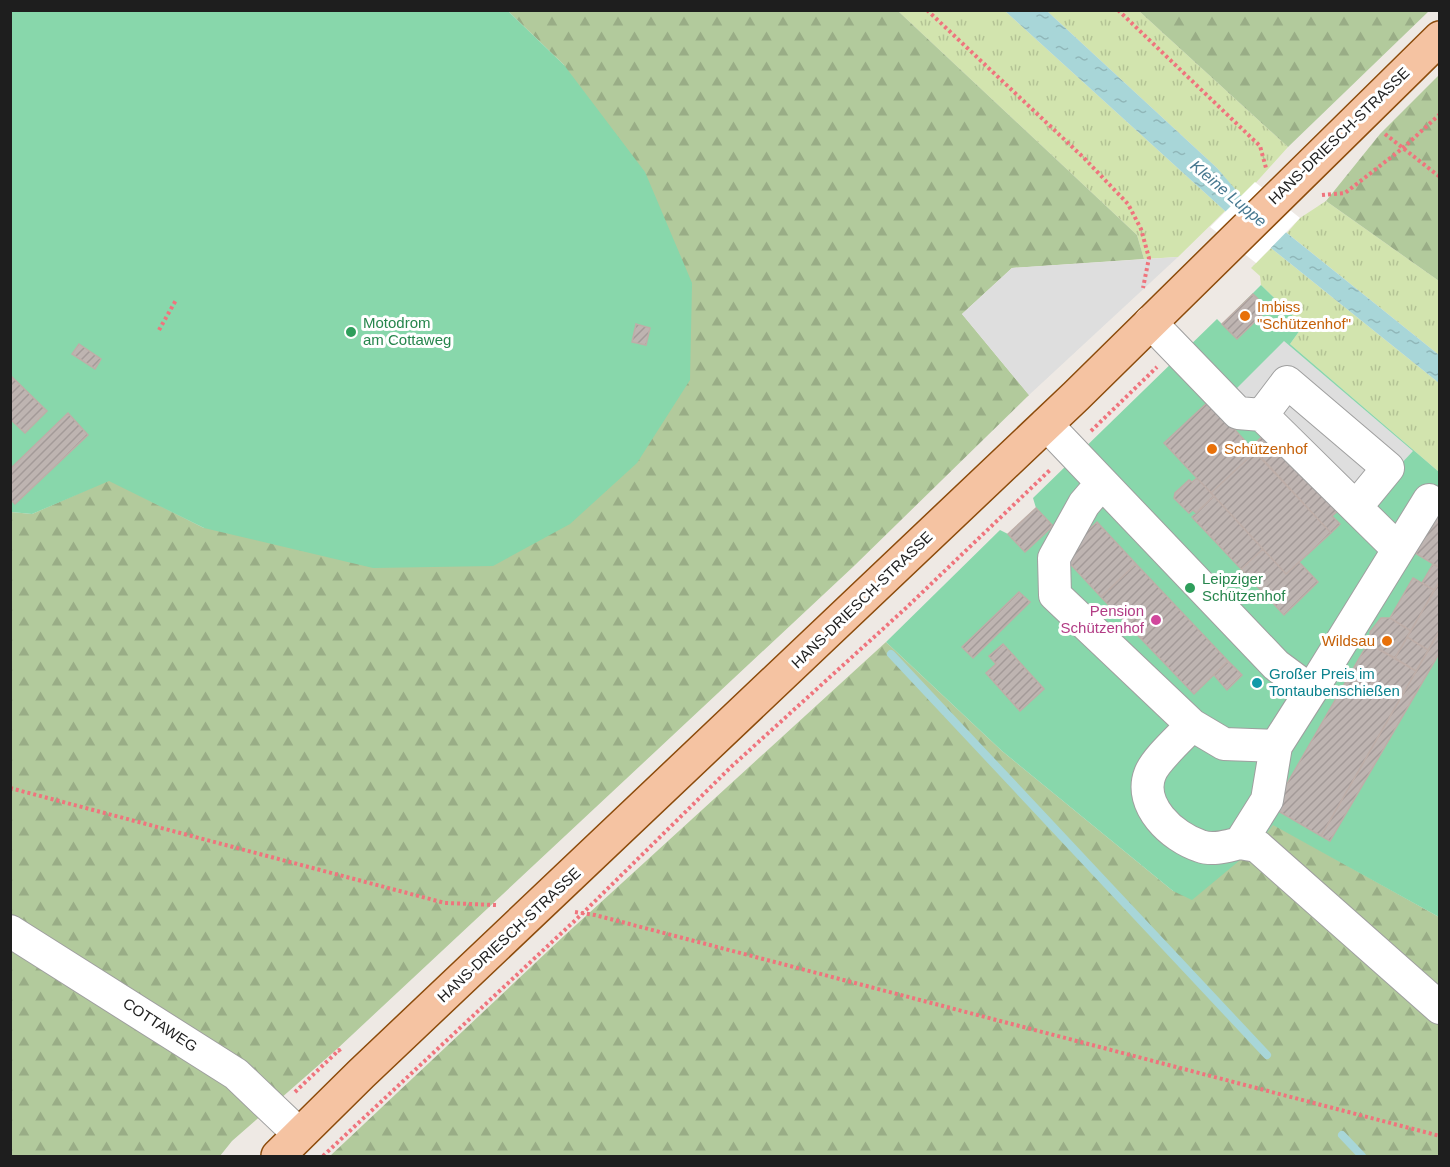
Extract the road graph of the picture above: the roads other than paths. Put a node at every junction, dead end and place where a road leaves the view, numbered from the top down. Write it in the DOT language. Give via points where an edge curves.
graph roads {
  1 [pos="1440,38"];
  2 [pos="1150,322"];
  3 [pos="1262,415"];
  4 [pos="1046,424"];
  5 [pos="1102,483"];
  6 [pos="1429,500"];
  7 [pos="1356,507"];
  8 [pos="1398,549"];
  9 [pos="1311,692"];
  10 [pos="1192,725"];
  11 [pos="1276,747"];
  12 [pos="1240,843"];
  13 [pos="10,931"];
  14 [pos="1440,1008"];
  15 [pos="288,1145"];
  1 -- 2 [label="main road, HANS-DRIESCH-STRASSE"];
  2 -- 3 [label="street" via="1238,413"];
  2 -- 4 [label="main road, HANS-DRIESCH-STRASSE"];
  3 -- 7 [label="street"];
  3 -- 7 [label="street" via="1287,382 1388,468"];
  4 -- 5 [label="street"];
  4 -- 15 [label="main road, HANS-DRIESCH-STRASSE"];
  5 -- 9 [label="street" via="1276,665"];
  5 -- 10 [label="street" via="1084,504 1054,558 1055,595"];
  6 -- 8 [label="street"];
  7 -- 8 [label="street"];
  8 -- 9 [label="street"];
  9 -- 11 [label="street"];
  10 -- 11 [label="street" via="1224,744"];
  10 -- 12 [label="street" via="1150,772 1146,790 1152,806 1180,837 1200,846 1216,849"];
  11 -- 12 [label="street" via="1267,800"];
  12 -- 14 [label="street" via="1257,846"];
  13 -- 15 [label="street, COTTAWEG" via="236,1074"];
}
